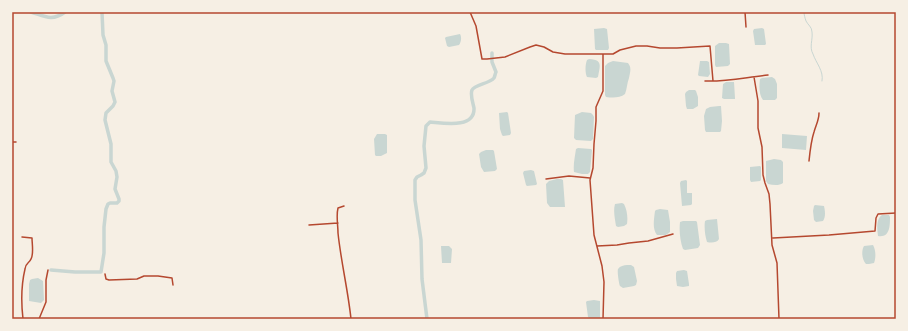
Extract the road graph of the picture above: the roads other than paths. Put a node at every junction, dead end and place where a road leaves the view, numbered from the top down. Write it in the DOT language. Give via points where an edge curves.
graph roads {
  1 [pos="470,12"];
  2 [pos="745,12"];
  3 [pos="746,27"];
  4 [pos="603,54"];
  5 [pos="768,76"];
  6 [pos="754,77"];
  7 [pos="705,81"];
  8 [pos="713,81"];
  9 [pos="819,113"];
  10 [pos="12,142"];
  11 [pos="16,142"];
  12 [pos="809,161"];
  13 [pos="590,178"];
  14 [pos="546,179"];
  15 [pos="344,206"];
  16 [pos="896,213"];
  17 [pos="338,223"];
  18 [pos="309,225"];
  19 [pos="673,234"];
  20 [pos="22,237"];
  21 [pos="772,238"];
  22 [pos="597,246"];
  23 [pos="48,270"];
  24 [pos="105,274"];
  25 [pos="173,285"];
  26 [pos="23,319"];
  27 [pos="39,319"];
  28 [pos="351,319"];
  29 [pos="603,319"];
  30 [pos="779,319"];
  1 -- 4 [label="street" via="476,26 482,59 511,55 536,45 558,54"];
  2 -- 3 [label="street"];
  4 -- 8 [label="street" via="613,54 636,46 710,46"];
  4 -- 13 [label="street" via="603,91 596,107 593,168"];
  5 -- 6 [label="street"];
  6 -- 8 [label="street"];
  6 -- 21 [label="street"];
  7 -- 8 [label="street"];
  9 -- 12 [label="street"];
  10 -- 11 [label="street"];
  13 -- 14 [label="street" via="569,176"];
  13 -- 22 [label="street" via="593,229"];
  15 -- 17 [label="street" via="338,208"];
  16 -- 21 [label="street" via="877,215 875,231"];
  17 -- 18 [label="street"];
  17 -- 28 [label="street"];
  19 -- 22 [label="street" via="648,241"];
  20 -- 26 [label="street" via="32,238 32,259 25,267 22,286"];
  21 -- 30 [label="street" via="778,270"];
  22 -- 29 [label="street" via="604,282"];
  23 -- 27 [label="street" via="46,302"];
  24 -- 25 [label="street" via="109,280 137,279 144,276 168,277 172,278"];
}
